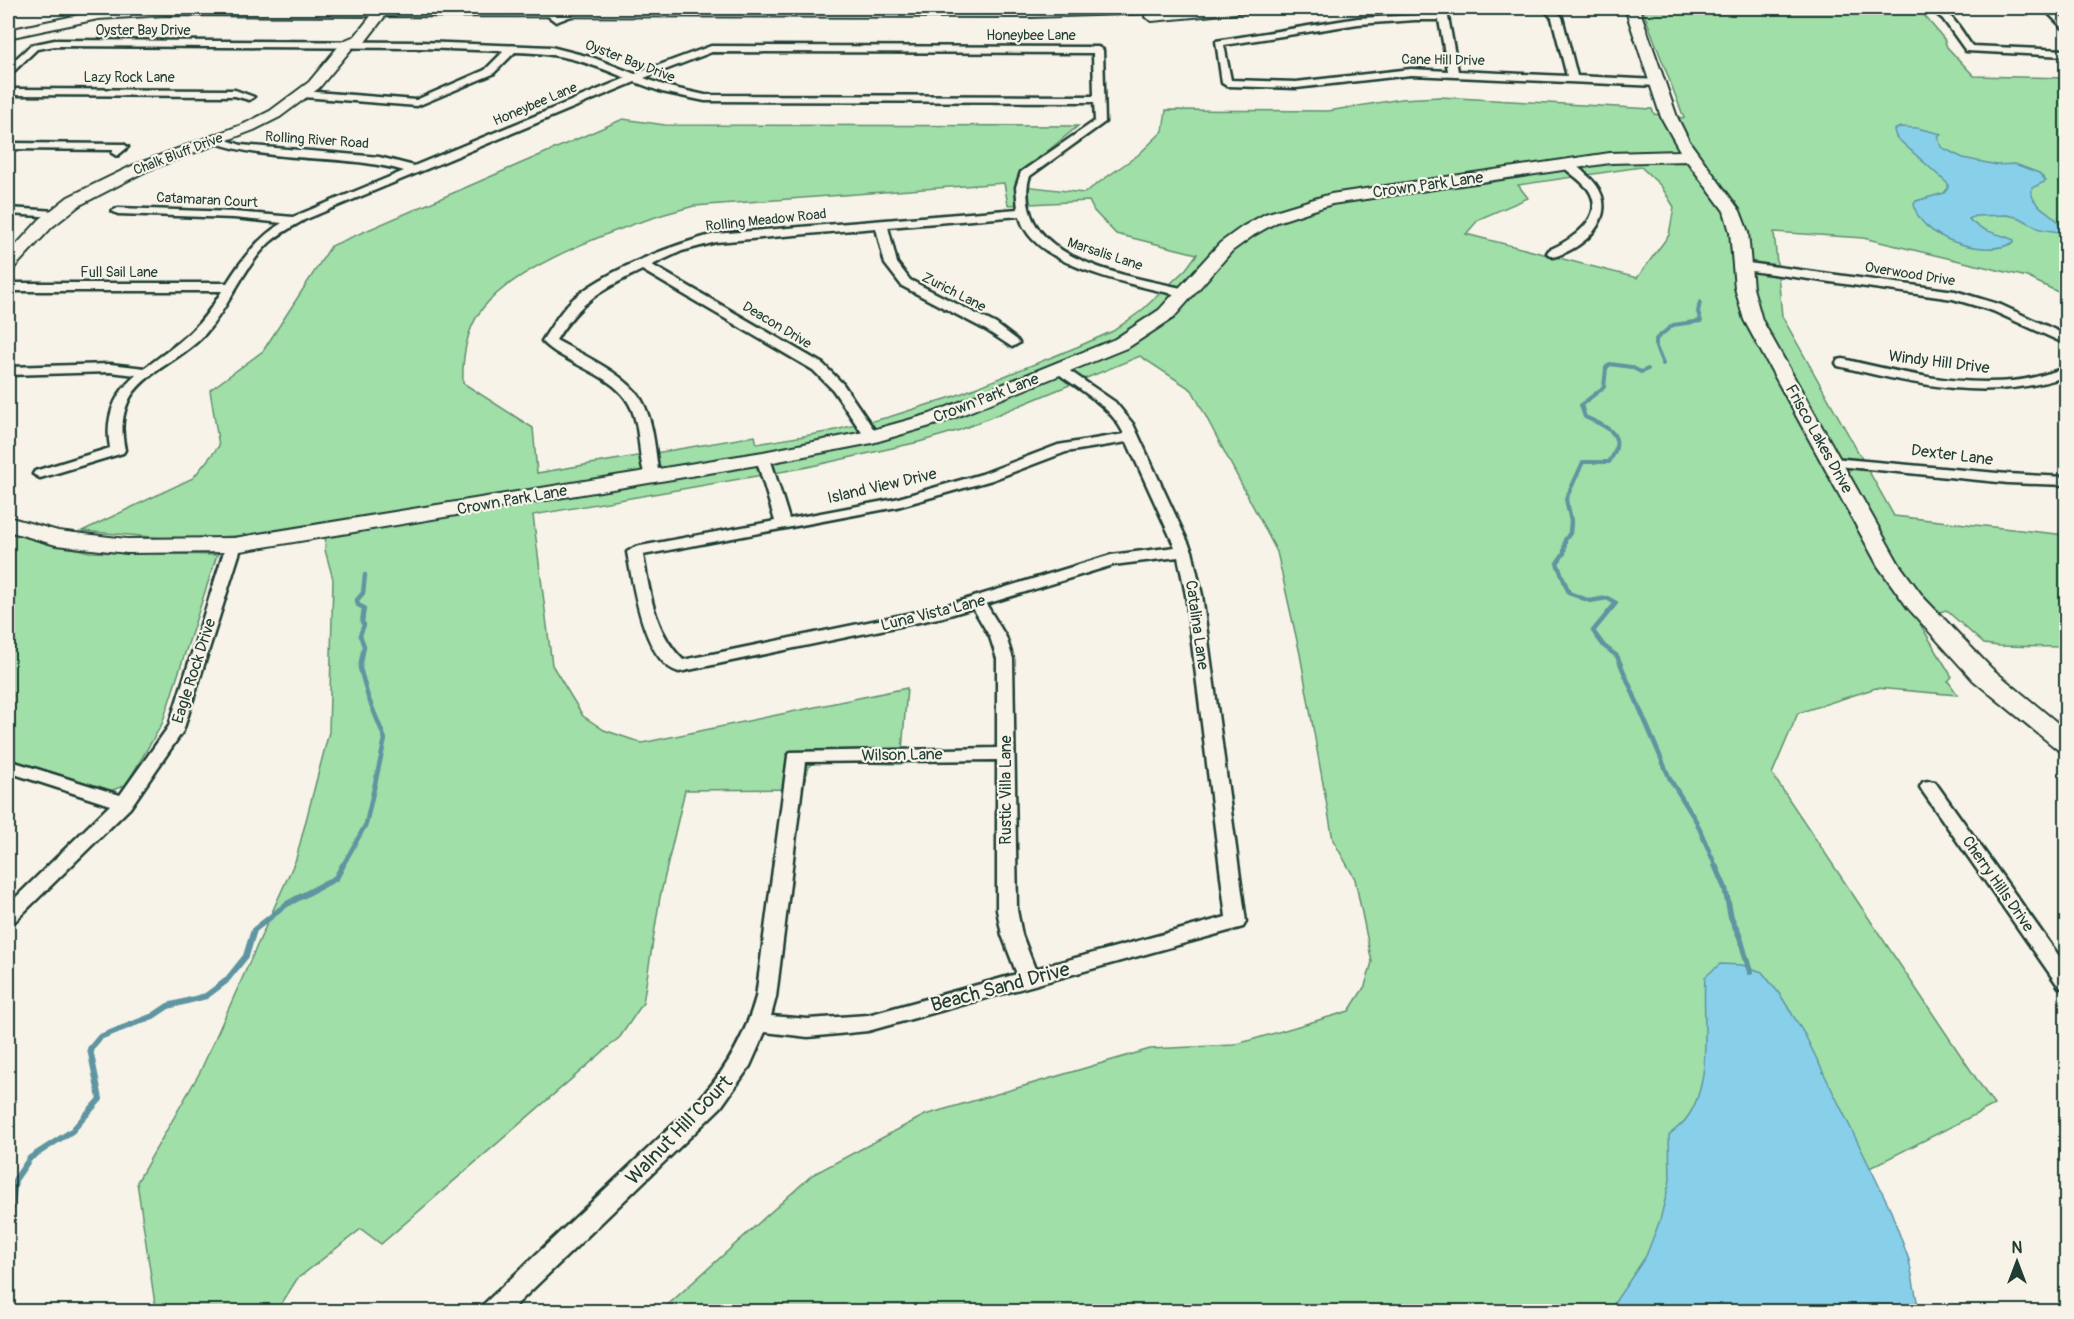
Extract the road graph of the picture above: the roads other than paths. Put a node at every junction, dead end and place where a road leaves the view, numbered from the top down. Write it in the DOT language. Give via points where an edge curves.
graph roads {
  1 [pos="1168,8"];
  2 [pos="1245,8"];
  3 [pos="1548,8"];
  4 [pos="1632,8"];
  5 [pos="1934,8"];
  6 [pos="2047,8"];
  7 [pos="572,10"];
  8 [pos="364,12"];
  9 [pos="381,12"];
  10 [pos="1445,12"];
  11 [pos="552,13"];
  12 [pos="1032,13"];
  13 [pos="2067,26"];
  14 [pos="8,34"];
  15 [pos="348,44"];
  16 [pos="512,49"];
  17 [pos="1098,50"];
  18 [pos="2067,53"];
  19 [pos="8,70"];
  20 [pos="1453,72"];
  21 [pos="635,78"];
  22 [pos="1573,79"];
  23 [pos="1658,83"];
  24 [pos="8,92"];
  25 [pos="303,94"];
  26 [pos="249,97"];
  27 [pos="1100,99"];
  28 [pos="217,140"];
  29 [pos="8,146"];
  30 [pos="117,153"];
  31 [pos="1690,156"];
  32 [pos="1566,164"];
  33 [pos="414,170"];
  34 [pos="8,211"];
  35 [pos="118,212"];
  36 [pos="1022,212"];
  37 [pos="57,214"];
  38 [pos="294,221"];
  39 [pos="881,224"];
  40 [pos="1553,253"];
  41 [pos="8,264"];
  42 [pos="644,266"];
  43 [pos="1741,266"];
  44 [pos="8,287"];
  45 [pos="230,287"];
  46 [pos="1186,293"];
  47 [pos="2067,340"];
  48 [pos="1012,343"];
  49 [pos="1843,363"];
  50 [pos="1061,369"];
  51 [pos="8,371"];
  52 [pos="146,372"];
  53 [pos="2067,372"];
  54 [pos="872,437"];
  55 [pos="1132,437"];
  56 [pos="763,458"];
  57 [pos="1833,462"];
  58 [pos="40,474"];
  59 [pos="652,476"];
  60 [pos="2067,481"];
  61 [pos="8,524"];
  62 [pos="784,525"];
  63 [pos="234,545"];
  64 [pos="1184,551"];
  65 [pos="978,603"];
  66 [pos="679,666"];
  67 [pos="2067,743"];
  68 [pos="1006,754"];
  69 [pos="797,756"];
  70 [pos="8,766"];
  71 [pos="1929,787"];
  72 [pos="124,802"];
  73 [pos="8,916"];
  74 [pos="1236,922"];
  75 [pos="2064,974"];
  76 [pos="1029,979"];
  77 [pos="760,1023"];
  78 [pos="492,1311"];
  1 -- 12 [label="street"];
  2 -- 12 [label="street" via="1174,16"];
  3 -- 22 [label="street" via="1557,17"];
  4 -- 23 [label="street, Frisco Lakes Drive"];
  5 -- 18 [label="street" via="1946,17 1969,49"];
  6 -- 13 [label="street"];
  7 -- 11 [label="street"];
  7 -- 12 [label="street"];
  8 -- 9 [label="street"];
  8 -- 14 [label="street" via="135,12"];
  8 -- 15 [label="street, Chalk Bluff Drive" via="345,37"];
  9 -- 11 [label="street" via="466,13 508,19"];
  9 -- 15 [label="street, Chalk Bluff Drive" via="360,39"];
  10 -- 20 [label="street"];
  10 -- 20 [label="street, Cane Hill Drive" via="1365,19 1219,43 1227,83 1296,85 1380,74"];
  11 -- 12 [label="street"];
  15 -- 16 [label="street, Oyster Bay Drive"];
  15 -- 19 [label="street, Oyster Bay Drive" via="55,43 32,49"];
  15 -- 25 [label="street, Chalk Bluff Drive"];
  16 -- 21 [label="street, Oyster Bay Drive" via="572,53"];
  16 -- 25 [label="street" via="489,72 417,102"];
  17 -- 21 [label="street, Honeybee Lane" via="711,49"];
  17 -- 27 [label="street, Marsalis Lane"];
  20 -- 22 [label="street, Cane Hill Drive"];
  21 -- 27 [label="street, Oyster Bay Drive" via="667,91 705,98"];
  21 -- 33 [label="street, Honeybee Lane"];
  22 -- 23 [label="street, Cane Hill Drive"];
  23 -- 31 [label="street, Frisco Lakes Drive" via="1669,117"];
  24 -- 26 [label="street, Lazy Rock Lane" via="229,93"];
  25 -- 28 [label="street, Chalk Bluff Drive" via="275,114"];
  27 -- 36 [label="street, Marsalis Lane" via="1100,122 1025,174 1020,184"];
  28 -- 33 [label="street, Rolling River Road" via="238,148 379,160"];
  28 -- 37 [label="street, Chalk Bluff Drive" via="114,179"];
  29 -- 30 [label="street" via="123,147"];
  31 -- 32 [label="street, Crown Park Lane" via="1610,158"];
  31 -- 43 [label="street, Frisco Lakes Drive" via="1732,211 1739,232"];
  32 -- 40 [label="street" via="1594,190 1600,212 1579,242"];
  32 -- 46 [label="street, Crown Park Lane" via="1331,199 1301,207 1248,231 1226,248"];
  33 -- 38 [label="street, Honeybee Lane"];
  34 -- 37 [label="street"];
  35 -- 38 [label="street, Catamaran Court"];
  36 -- 39 [label="street, Rolling Meadow Road"];
  36 -- 46 [label="street, Marsalis Lane" via="1039,241 1072,262"];
  37 -- 41 [label="street, Chalk Bluff Drive"];
  38 -- 45 [label="street, Honeybee Lane" via="264,242"];
  39 -- 42 [label="street, Rolling Meadow Road" via="715,238 678,248"];
  39 -- 48 [label="street, Zurich Lane" via="891,264 906,284 991,327"];
  42 -- 54 [label="street, Deacon Drive" via="818,368 838,387"];
  42 -- 59 [label="street, Rolling Meadow Road" via="583,297 565,315 549,341 633,397 645,432"];
  43 -- 47 [label="street, Overwood Drive" via="1955,295 2031,321"];
  43 -- 57 [label="street, Frisco Lakes Drive" via="1753,320"];
  44 -- 45 [label="street, Full Sail Lane"];
  45 -- 52 [label="street, Honeybee Lane" via="201,331 179,352"];
  46 -- 50 [label="street, Crown Park Lane" via="1148,328"];
  49 -- 53 [label="street, Windy Hill Drive" via="1970,386 2036,382"];
  50 -- 54 [label="street, Crown Park Lane" via="937,418"];
  50 -- 55 [label="street, Catalina Lane" via="1110,405"];
  51 -- 52 [label="street" via="110,368"];
  52 -- 58 [label="street, Honeybee Lane" via="129,390 118,410 113,426 118,450"];
  54 -- 56 [label="street, Crown Park Lane"];
  55 -- 62 [label="street, Island View Drive" via="1063,448 977,480 897,503"];
  55 -- 64 [label="street, Catalina Lane"];
  56 -- 59 [label="street, Crown Park Lane"];
  56 -- 62 [label="street"];
  57 -- 60 [label="street, Dexter Lane" via="1991,478"];
  57 -- 67 [label="street, Frisco Lakes Drive" via="1889,566 1935,626 1982,674"];
  59 -- 63 [label="street, Crown Park Lane"];
  61 -- 63 [label="street" via="56,538 127,546"];
  62 -- 66 [label="street, Island View Drive" via="635,552 651,629"];
  63 -- 72 [label="street, Eagle Rock Drive" via="177,727"];
  64 -- 65 [label="street, Luna Vista Lane" via="1111,560"];
  64 -- 74 [label="street, Catalina Lane" via="1194,595"];
  65 -- 66 [label="street, Luna Vista Lane"];
  65 -- 68 [label="street, Rustic Villa Lane" via="998,637 1005,659"];
  68 -- 69 [label="street, Wilson Lane"];
  68 -- 76 [label="street, Rustic Villa Lane" via="1007,910"];
  69 -- 77 [label="street, Walnut Hill Court"];
  70 -- 72 [label="street"];
  71 -- 75 [label="street, Cherry Hills Drive"];
  72 -- 73 [label="street, Eagle Rock Drive"];
  74 -- 76 [label="street, Beach Sand Drive"];
  76 -- 77 [label="street, Beach Sand Drive" via="868,1023 828,1028"];
  77 -- 78 [label="street, Walnut Hill Court" via="738,1069 715,1099"];
}
